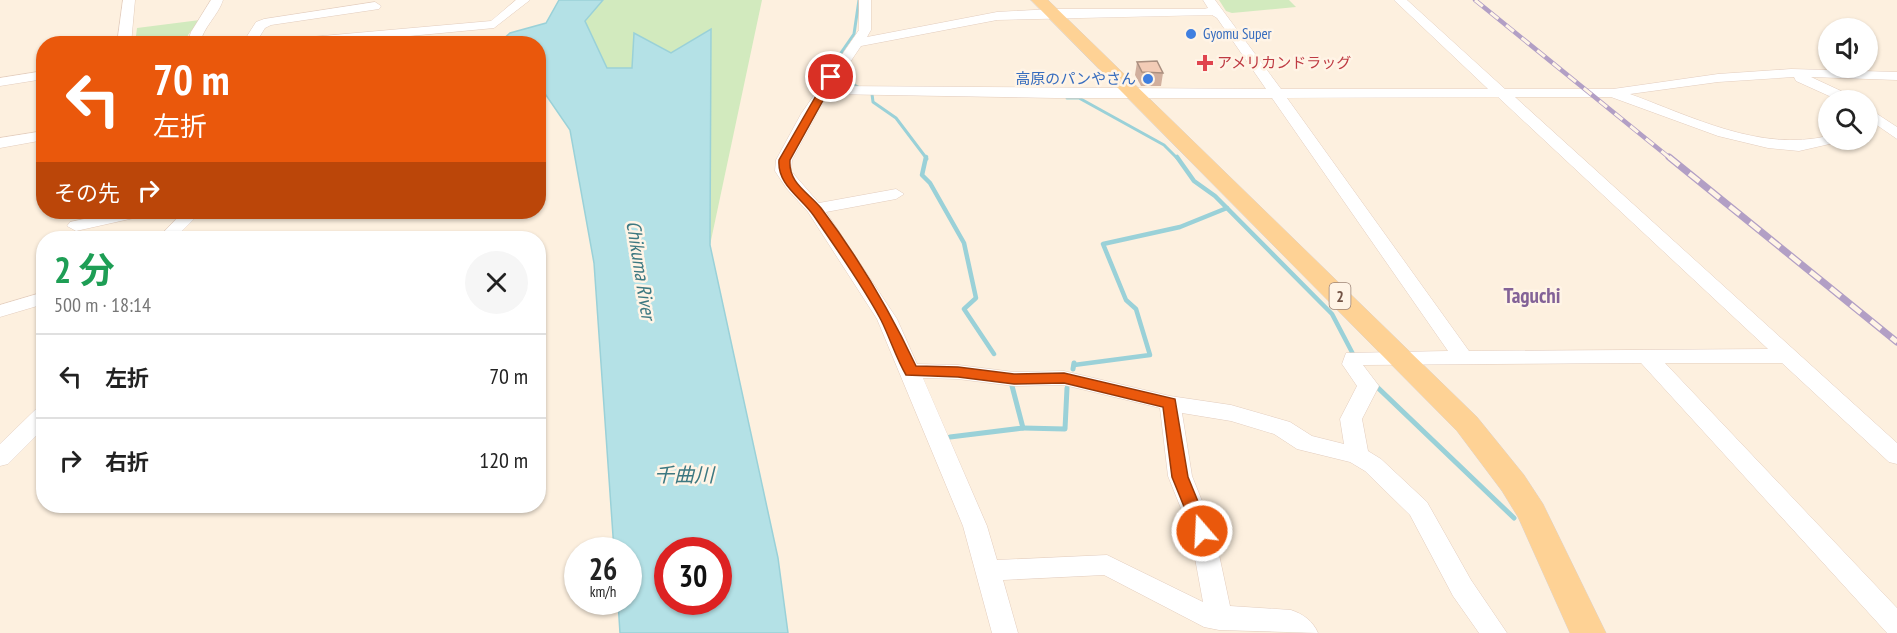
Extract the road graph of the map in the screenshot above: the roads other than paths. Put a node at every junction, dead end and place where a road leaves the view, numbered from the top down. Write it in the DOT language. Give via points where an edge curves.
graph roads {
  1 [pos="129,0"];
  2 [pos="217,0"];
  3 [pos="524,0"];
  4 [pos="865,0"];
  5 [pos="1400,0"];
  6 [pos="376,3"];
  7 [pos="1212,5"];
  8 [pos="1049,10"];
  9 [pos="364,34"];
  10 [pos="125,36"];
  11 [pos="193,36"];
  12 [pos="251,36"];
  13 [pos="352,36"];
  14 [pos="856,42"];
  15 [pos="1795,75"];
  16 [pos="36,76"];
  17 [pos="1897,76"];
  18 [pos="0,82"];
  19 [pos="823,90"];
  20 [pos="1828,90"];
  21 [pos="1501,93"];
  22 [pos="1613,93"];
  23 [pos="1134,94"];
  24 [pos="1276,94"];
  25 [pos="1878,120"];
  26 [pos="1891,130"];
  27 [pos="36,136"];
  28 [pos="1818,142"];
  29 [pos="0,143"];
  30 [pos="896,194"];
  31 [pos="815,209"];
  32 [pos="104,219"];
  33 [pos="185,219"];
  34 [pos="76,225"];
  35 [pos="173,231"];
  36 [pos="36,300"];
  37 [pos="0,311"];
  38 [pos="1788,356"];
  39 [pos="1402,357"];
  40 [pos="1463,357"];
  41 [pos="1647,357"];
  42 [pos="911,371"];
  43 [pos="1170,403"];
  44 [pos="36,422"];
  45 [pos="1358,455"];
  46 [pos="1897,456"];
  47 [pos="0,458"];
  48 [pos="990,572"];
  49 [pos="1219,619"];
  50 [pos="1897,626"];
  51 [pos="1005,633"];
  52 [pos="1305,633"];
  53 [pos="1494,633"];
  54 [pos="1588,633"];
  1 -- 10 [label="street"];
  2 -- 11 [label="street" via="209,18"];
  3 -- 9 [label="street" via="494,24"];
  4 -- 14 [label="street" via="865,30"];
  5 -- 21 [label="street"];
  6 -- 9 [label="street"];
  6 -- 12 [label="street" via="264,23"];
  7 -- 8 [label="street" via="1200,13"];
  7 -- 24 [label="street"];
  8 -- 14 [label="street"];
  8 -- 23 [label="main road, 2"];
  9 -- 13 [label="street"];
  14 -- 19 [label="street"];
  15 -- 17 [label="street"];
  15 -- 20 [label="street"];
  15 -- 22 [label="street" via="1679,80"];
  16 -- 18 [label="street"];
  19 -- 23 [label="street"];
  19 -- 31 [label="street" via="783,166 787,178"];
  21 -- 22 [label="street"];
  21 -- 24 [label="street"];
  21 -- 38 [label="street"];
  22 -- 28 [label="street" via="1764,142 1791,147"];
  23 -- 24 [label="street"];
  23 -- 39 [label="main road, 2"];
  24 -- 40 [label="street"];
  25 -- 26 [label="street"];
  27 -- 29 [label="street"];
  30 -- 31 [label="street"];
  31 -- 42 [label="street" via="887,319"];
  32 -- 34 [label="street"];
  33 -- 35 [label="street"];
  36 -- 37 [label="street"];
  38 -- 41 [label="street"];
  38 -- 46 [label="street"];
  39 -- 40 [label="street"];
  39 -- 45 [label="street" via="1355,357 1352,364 1368,386 1351,419"];
  39 -- 54 [label="main road, 2" via="1467,424 1513,483 1548,543"];
  40 -- 41 [label="street"];
  41 -- 50 [label="street"];
  42 -- 43 [label="street" via="1014,379 1064,378"];
  42 -- 48 [label="street" via="965,498"];
  43 -- 45 [label="street" via="1231,413 1282,428 1305,443"];
  43 -- 49 [label="street" via="1180,477 1202,531"];
  44 -- 47 [label="street"];
  45 -- 53 [label="street" via="1374,465 1419,509 1462,588"];
  48 -- 49 [label="street" via="1107,565 1188,608"];
  48 -- 51 [label="street"];
  49 -- 52 [label="street" via="1290,621"];
}
